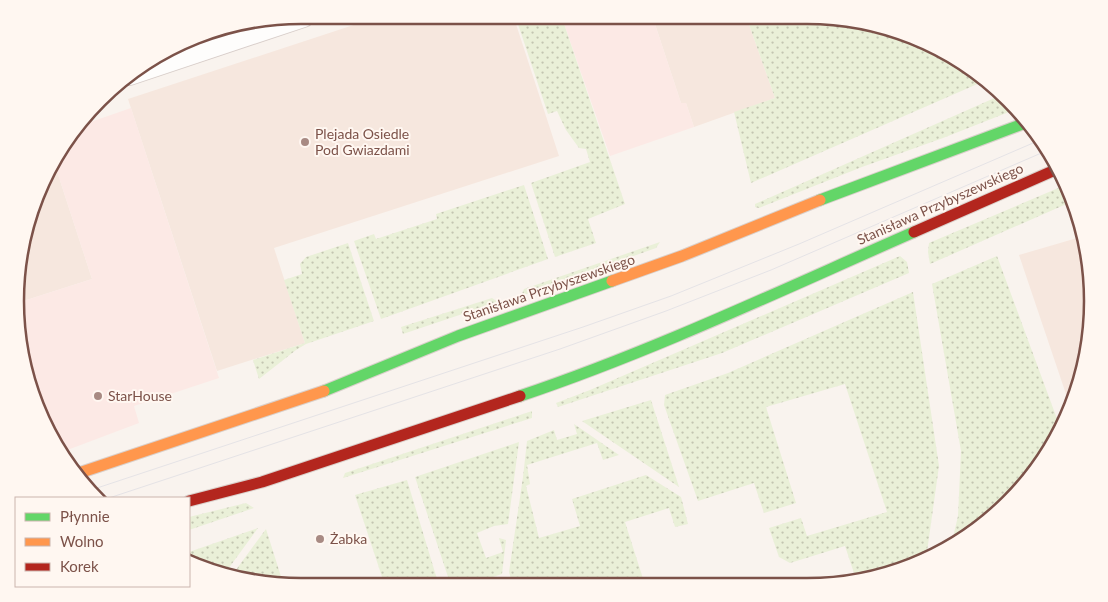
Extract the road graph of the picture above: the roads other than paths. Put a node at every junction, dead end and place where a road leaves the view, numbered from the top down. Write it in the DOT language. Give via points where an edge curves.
graph roads {
  1 [pos="272,25"];
  2 [pos="158,63"];
  3 [pos="1021,125"];
  4 [pos="1052,171"];
  5 [pos="83,472"];
  6 [pos="190,501"];
  1 -- 2 [label="street"];
  3 -- 5 [label="main road, Stanisława Przybyszewskiego" via="852,187 682,256 458,336 321,392"];
  4 -- 6 [label="main road, Stanisława Przybyszewskiego" via="585,374 309,467"];
}
